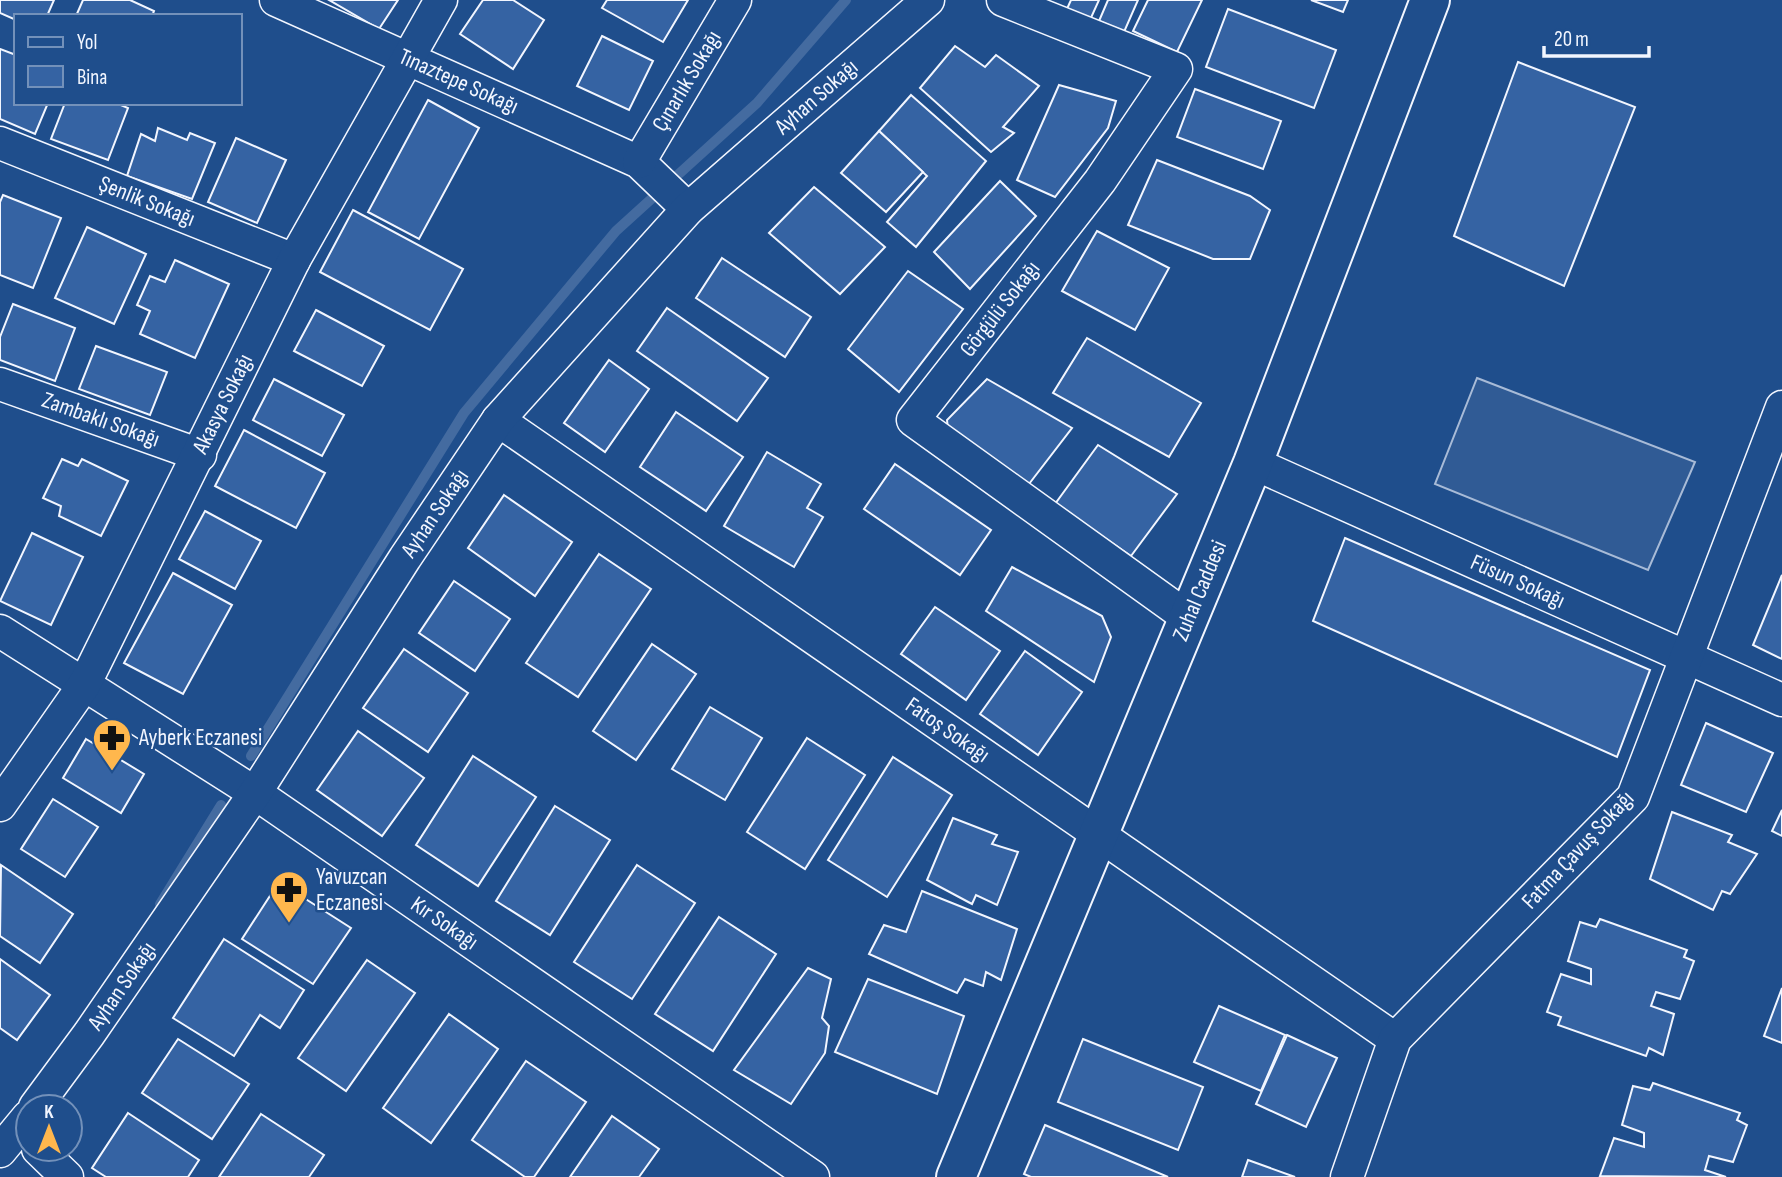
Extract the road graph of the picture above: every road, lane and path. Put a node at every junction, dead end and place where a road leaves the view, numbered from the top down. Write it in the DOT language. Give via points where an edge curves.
graph roads {
  1 [pos="276,0"];
  2 [pos="441,0"];
  3 [pos="735,0"];
  4 [pos="928,0"];
  5 [pos="1003,0"];
  6 [pos="1430,0"];
  7 [pos="407,56"];
  8 [pos="0,143"];
  9 [pos="639,162"];
  10 [pos="688,209"];
  11 [pos="294,260"];
  12 [pos="0,384"];
  13 [pos="1782,407"];
  14 [pos="498,420"];
  15 [pos="200,454"];
  16 [pos="1253,463"];
  17 [pos="1190,619"];
  18 [pos="0,631"];
  19 [pos="1686,657"];
  20 [pos="84,685"];
  21 [pos="1782,701"];
  22 [pos="255,793"];
  23 [pos="0,805"];
  24 [pos="1099,832"];
  25 [pos="1395,1039"];
  26 [pos="50,1093"];
  27 [pos="54,1163"];
  28 [pos="67,1177"];
  29 [pos="813,1177"];
  30 [pos="956,1177"];
  31 [pos="1347,1177"];
  1 -- 7 [label="street, Tınaztepe Sokağı"];
  2 -- 7 [label="street, Akasya Sokağı"];
  3 -- 9 [label="street, Çınarlık Sokağı"];
  4 -- 10 [label="street, Ayhan Sokağı"];
  5 -- 17 [label="street, Görgülü Sokağı" via="1176,69 1100,181 913,420"];
  6 -- 16 [label="street, Zuhal Caddesi"];
  7 -- 9 [label="street, Tınaztepe Sokağı"];
  7 -- 11 [label="street, Akasya Sokağı"];
  8 -- 11 [label="street, Şenlik Sokağı"];
  9 -- 10 [label="street, Tınaztepe Sokağı"];
  10 -- 14 [label="street, Ayhan Sokağı"];
  11 -- 15 [label="street, Akasya Sokağı"];
  12 -- 15 [label="street, Zambaklı Sokağı"];
  13 -- 19 [label="street, Fatma Çavuş Sokağı"];
  14 -- 22 [label="street, Ayhan Sokağı"];
  14 -- 24 [label="street, Fatoş Sokağı"];
  15 -- 20 [label="street, Akasya Sokağı"];
  16 -- 17 [label="street, Zuhal Caddesi"];
  16 -- 19 [label="street, Füsun Sokağı"];
  17 -- 24 [label="street, Zuhal Caddesi"];
  18 -- 20 [label="street, Kır Sokağı"];
  19 -- 21 [label="street, Füsun Sokağı"];
  19 -- 25 [label="street, Fatma Çavuş Sokağı" via="1633,797"];
  20 -- 22 [label="street, Kır Sokağı"];
  20 -- 23 [label="street, Akasya Sokağı"];
  22 -- 26 [label="street, Ayhan Sokağı"];
  22 -- 29 [label="street, Kır Sokağı"];
  24 -- 25 [label="street, Fatoş Sokağı"];
  24 -- 30 [label="street, Zuhal Caddesi"];
  25 -- 31 [label="street, Fatma Çavuş Sokağı"];
  27 -- 28 [label="street"];
}
